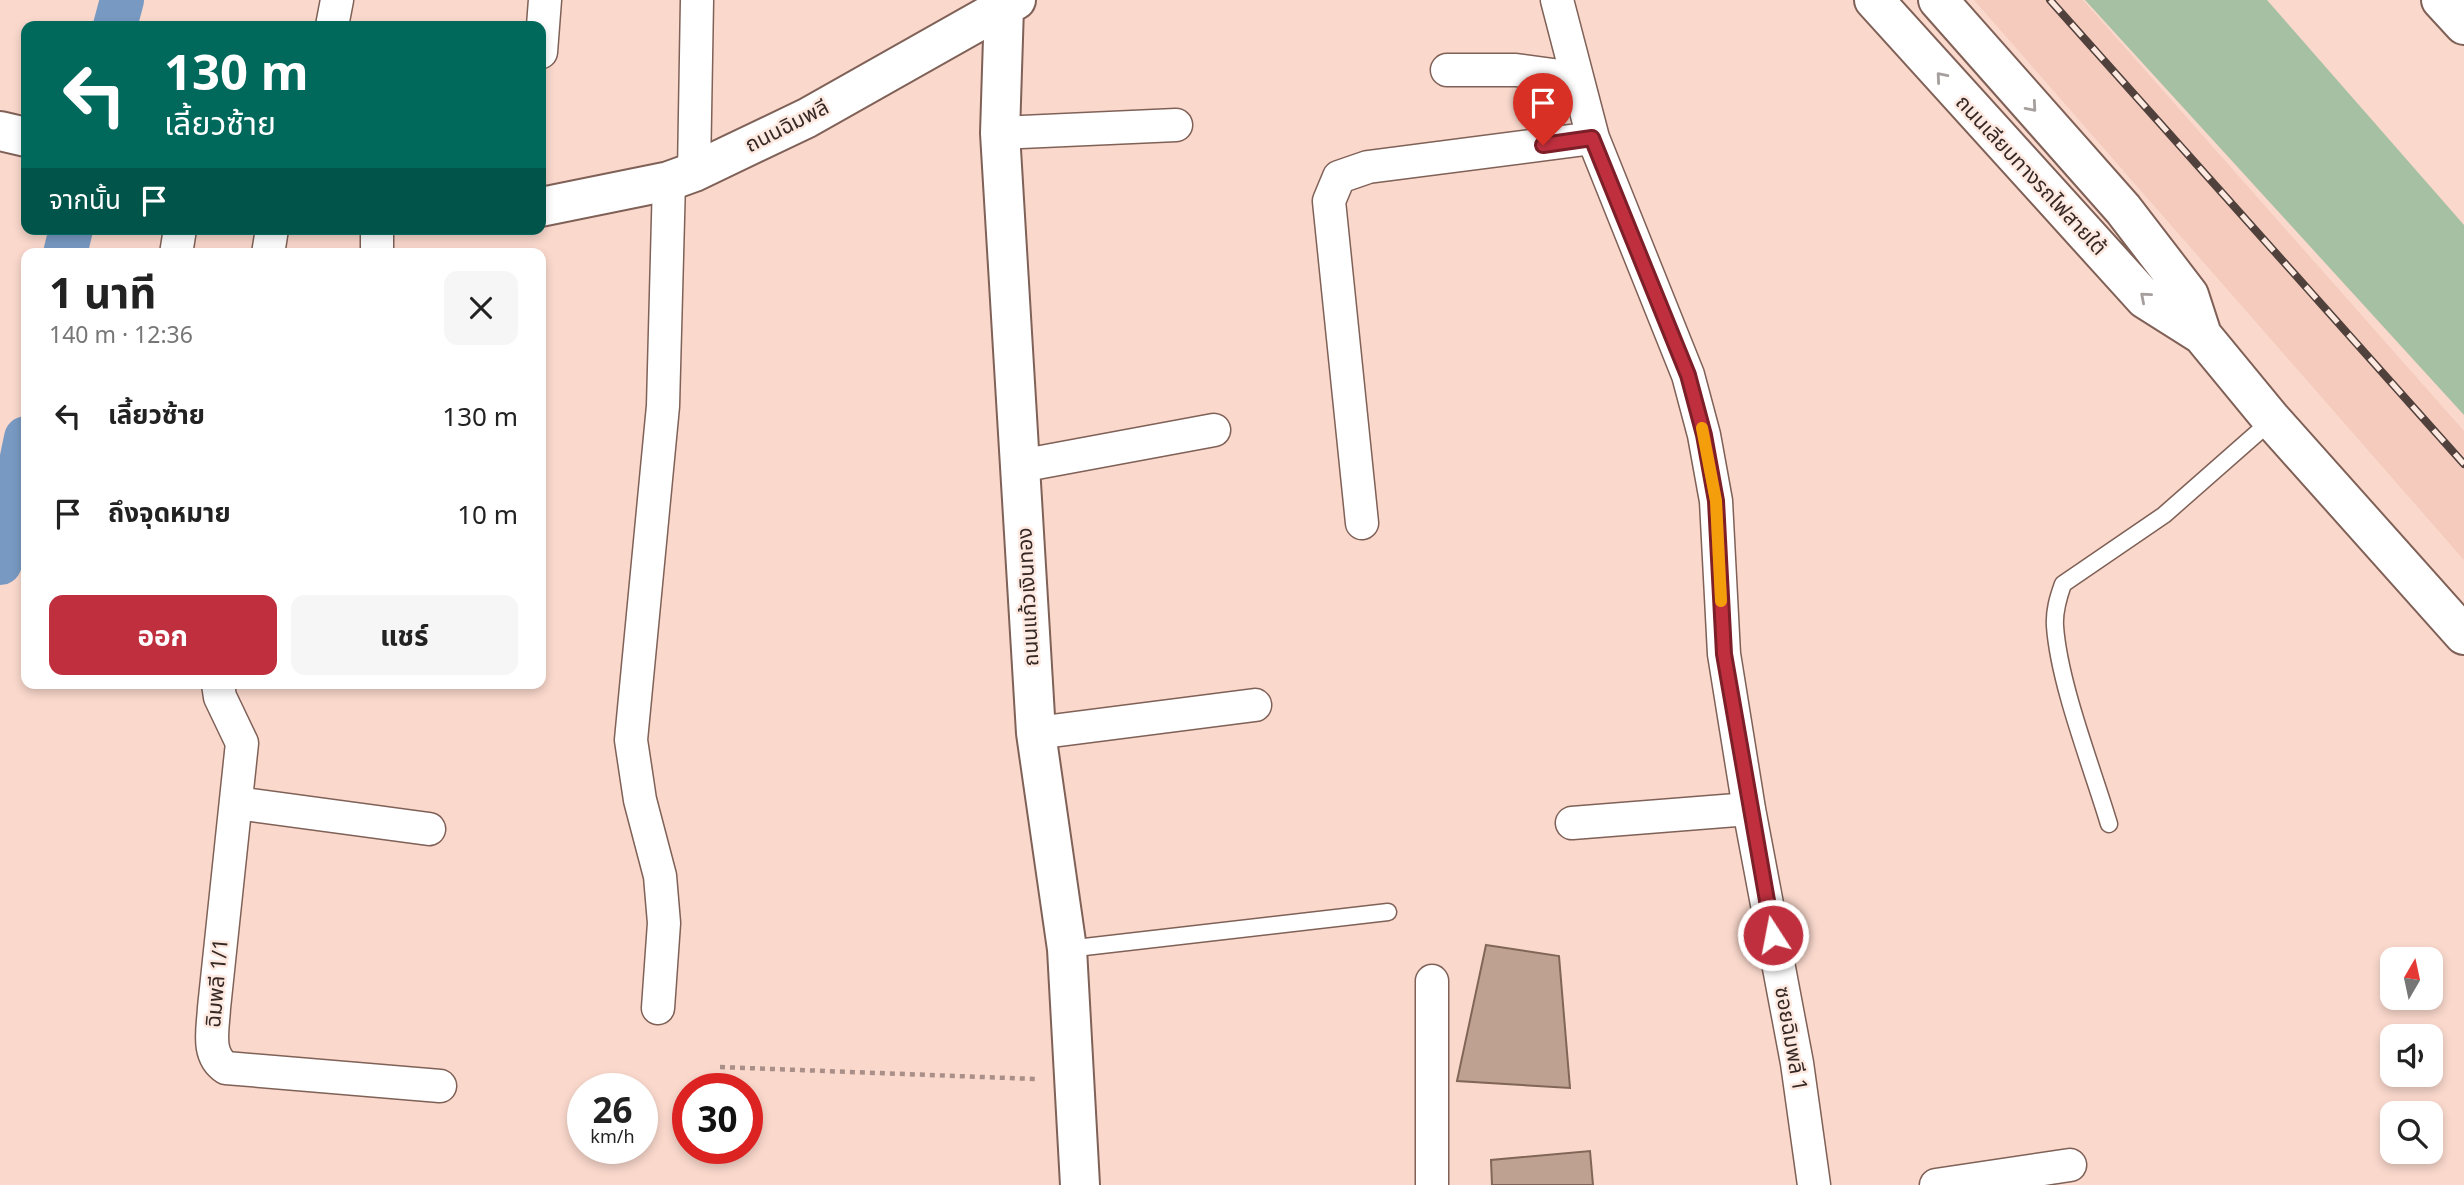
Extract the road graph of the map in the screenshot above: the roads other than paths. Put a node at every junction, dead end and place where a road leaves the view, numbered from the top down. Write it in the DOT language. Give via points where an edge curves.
graph roads {
  1 [pos="337,0"];
  2 [pos="544,0"];
  3 [pos="697,0"];
  4 [pos="1558,0"];
  5 [pos="1874,0"];
  6 [pos="1938,0"];
  7 [pos="2441,0"];
  8 [pos="1010,4"];
  9 [pos="333,21"];
  10 [pos="543,21"];
  11 [pos="2464,25"];
  12 [pos="1447,70"];
  13 [pos="1575,78"];
  14 [pos="1176,125"];
  15 [pos="0,131"];
  16 [pos="1000,132"];
  17 [pos="21,136"];
  18 [pos="1592,138"];
  19 [pos="682,176"];
  20 [pos="546,206"];
  21 [pos="2202,335"];
  22 [pos="2272,420"];
  23 [pos="1214,430"];
  24 [pos="1020,466"];
  25 [pos="1362,523"];
  26 [pos="2464,635"];
  27 [pos="219,689"];
  28 [pos="1255,705"];
  29 [pos="1036,733"];
  30 [pos="236,803"];
  31 [pos="1749,809"];
  32 [pos="1572,822"];
  33 [pos="2109,824"];
  34 [pos="429,829"];
  35 [pos="1388,912"];
  36 [pos="1067,949"];
  37 [pos="1432,981"];
  38 [pos="658,1008"];
  39 [pos="440,1086"];
  40 [pos="2070,1165"];
  41 [pos="1080,1185"];
  42 [pos="1432,1185"];
  43 [pos="1814,1185"];
  44 [pos="1936,1185"];
  1 -- 9 [label="street"];
  2 -- 10 [label="street"];
  3 -- 19 [label="street"];
  4 -- 13 [label="street, ซอยฉิมพลี 1"];
  21 -- 5 [label="street, ถนนเลียบทางรถไฟสายใต้, one-way" via="2145,299"];
  6 -- 21 [label="street, ถนนเลียบทางรถไฟสายใต้, one-way" via="2123,209 2189,295"];
  7 -- 11 [label="street"];
  8 -- 16 [label="street, ถนนแก้วเงินทอง"];
  8 -- 19 [label="street, ถนนฉิมพลี" via="807,118"];
  12 -- 13 [label="street" via="1516,70"];
  13 -- 18 [label="street, ซอยฉิมพลี 1"];
  14 -- 16 [label="street"];
  15 -- 17 [label="street"];
  16 -- 24 [label="street, ถนนแก้วเงินทอง"];
  18 -- 25 [label="street" via="1368,167 1339,177 1329,201"];
  18 -- 31 [label="street, ซอยฉิมพลี 1" via="1688,375 1704,435 1716,501 1724,654"];
  19 -- 20 [label="street, ถนนฉิมพลี"];
  19 -- 38 [label="street" via="631,740 640,800 660,876 664,923"];
  21 -- 22 [label="street, ถนนเลียบทางรถไฟสายใต้"];
  22 -- 26 [label="street, ถนนเลียบทางรถไฟสายใต้"];
  22 -- 33 [label="lane" via="2164,514 2063,584 2056,602 2055,627 2067,686"];
  23 -- 24 [label="street"];
  24 -- 29 [label="street, ถนนแก้วเงินทอง"];
  27 -- 30 [label="street, ฉิมพลี 1/1" via="242,743"];
  28 -- 29 [label="street"];
  29 -- 36 [label="street, ถนนแก้วเงินทอง"];
  30 -- 34 [label="street"];
  30 -- 39 [label="street, ฉิมพลี 1/1" via="214,1008 212,1045 220,1064"];
  31 -- 32 [label="street"];
  31 -- 43 [label="street, ซอยฉิมพลี 1" via="1797,1063"];
  35 -- 36 [label="lane"];
  36 -- 41 [label="street, ถนนแก้วเงินทอง"];
  37 -- 42 [label="street"];
  40 -- 44 [label="street"];
}
